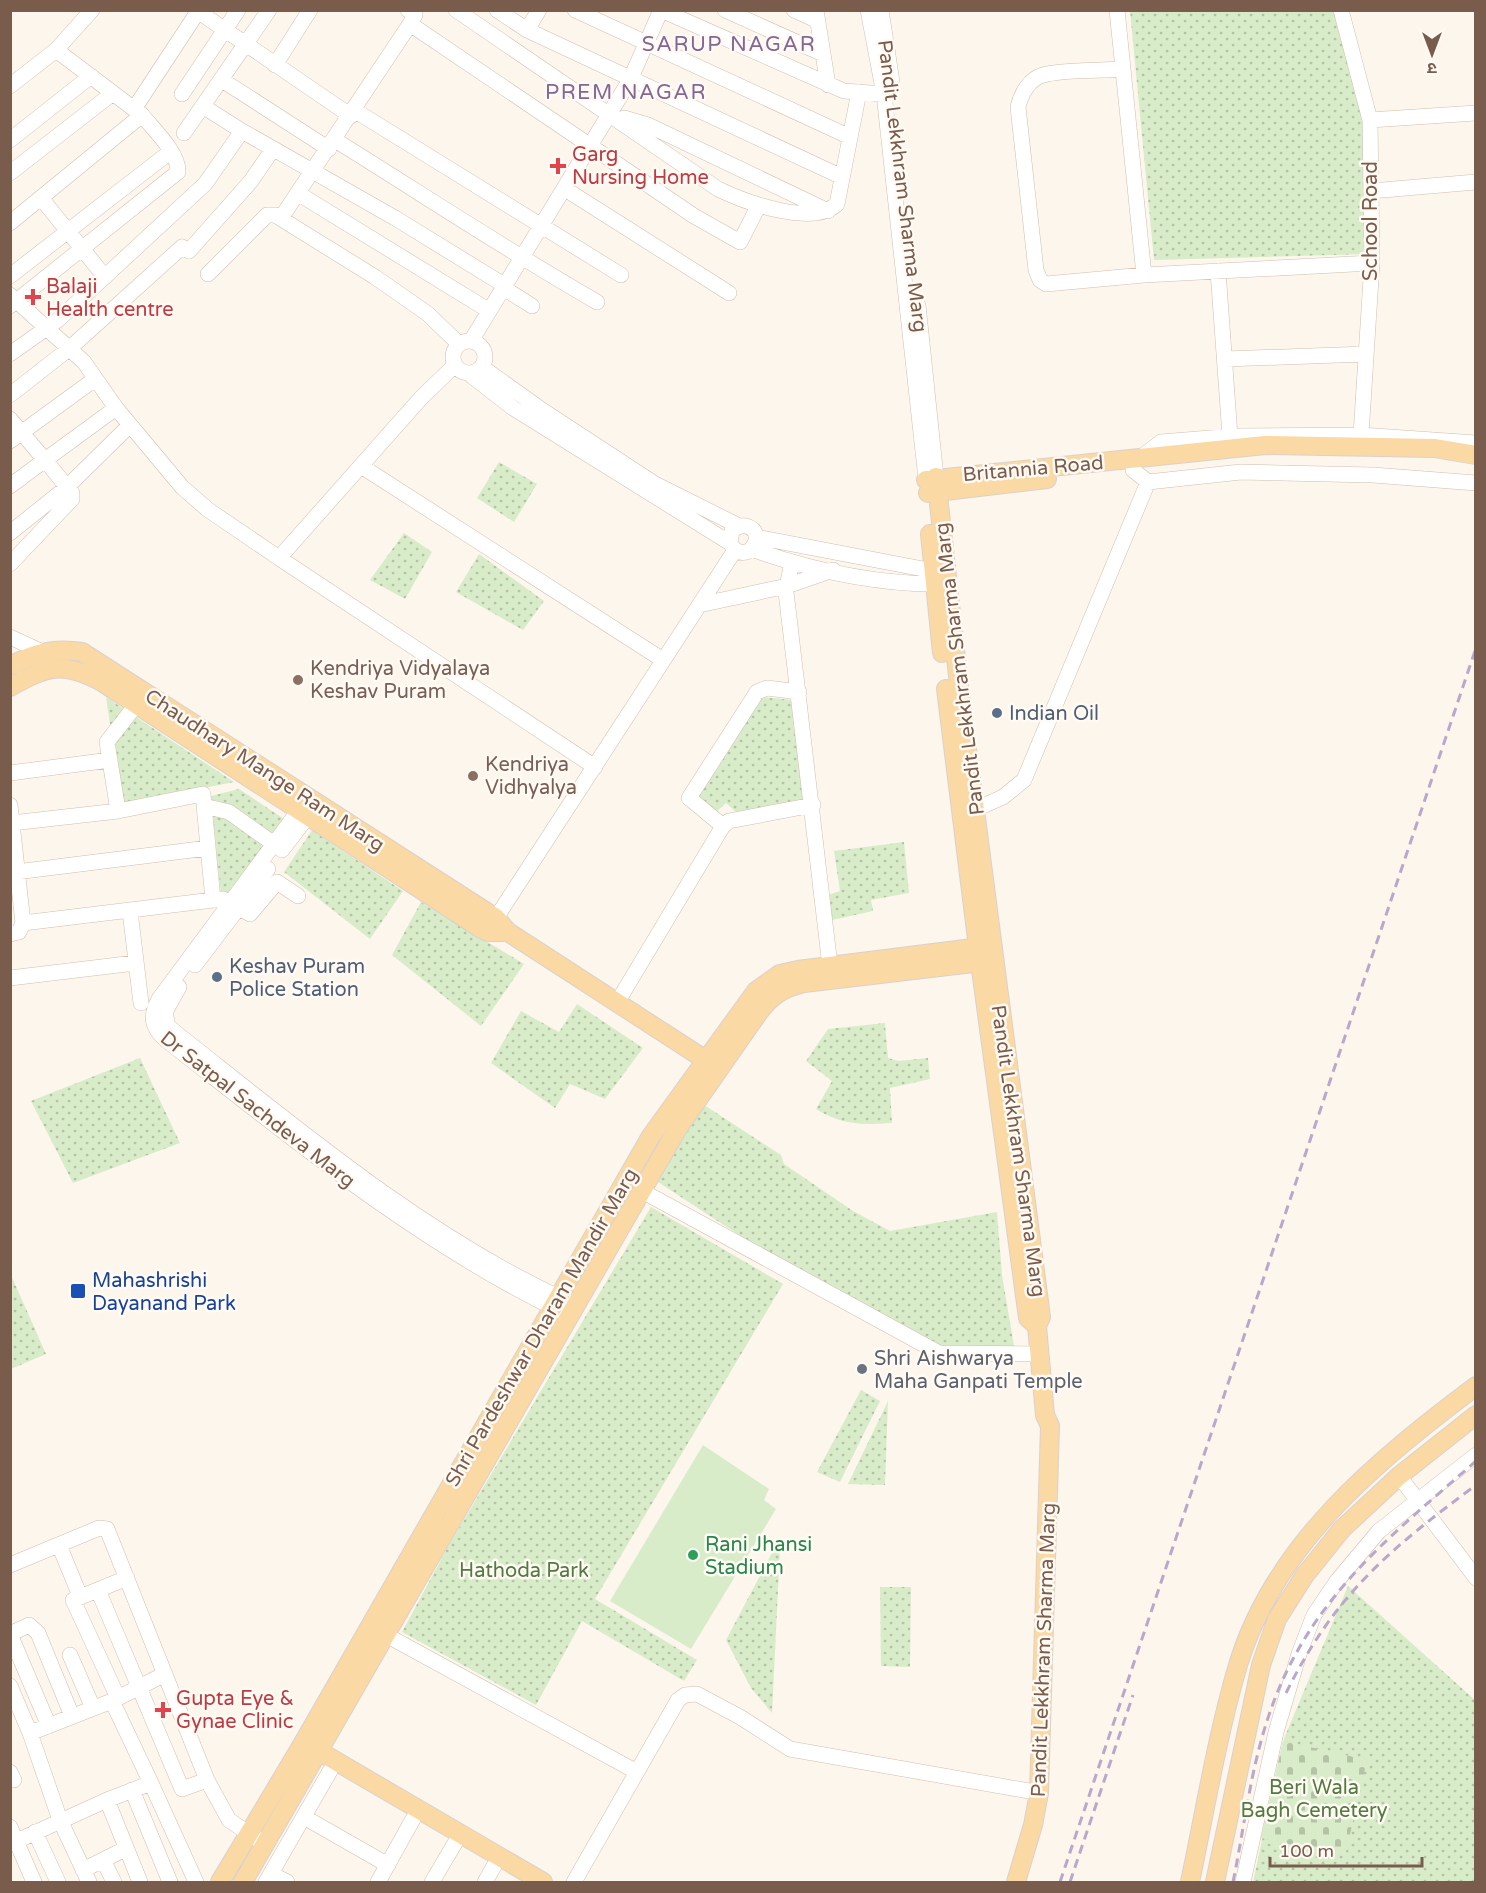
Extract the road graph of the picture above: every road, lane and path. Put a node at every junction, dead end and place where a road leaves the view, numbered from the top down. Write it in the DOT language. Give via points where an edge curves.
graph roads {
  1 [pos="92,10"];
  2 [pos="238,10"];
  3 [pos="269,10"];
  4 [pos="310,10"];
  5 [pos="456,10"];
  6 [pos="497,10"];
  7 [pos="539,10"];
  8 [pos="574,10"];
  9 [pos="661,10"];
  10 [pos="725,10"];
  11 [pos="794,10"];
  12 [pos="868,10"];
  13 [pos="881,10"];
  14 [pos="1117,10"];
  15 [pos="1341,10"];
  16 [pos="198,11"];
  17 [pos="413,15"];
  18 [pos="817,16"];
  19 [pos="225,30"];
  20 [pos="527,30"];
  21 [pos="246,45"];
  22 [pos="646,45"];
  23 [pos="56,50"];
  24 [pos="823,54"];
  25 [pos="276,65"];
  26 [pos="1123,69"];
  27 [pos="91,76"];
  28 [pos="222,80"];
  29 [pos="630,80"];
  30 [pos="12,82"];
  31 [pos="828,85"];
  32 [pos="113,93"];
  33 [pos="182,93"];
  34 [pos="859,93"];
  35 [pos="884,94"];
  36 [pos="204,107"];
  37 [pos="138,112"];
  38 [pos="352,113"];
  39 [pos="1476,113"];
  40 [pos="609,114"];
  41 [pos="1370,120"];
  42 [pos="242,131"];
  43 [pos="184,133"];
  44 [pos="850,137"];
  45 [pos="10,140"];
  46 [pos="332,144"];
  47 [pos="591,145"];
  48 [pos="273,149"];
  49 [pos="170,152"];
  50 [pos="314,171"];
  51 [pos="10,173"];
  52 [pos="842,177"];
  53 [pos="1476,182"];
  54 [pos="565,189"];
  55 [pos="1371,191"];
  56 [pos="299,194"];
  57 [pos="41,198"];
  58 [pos="759,205"];
  59 [pos="828,211"];
  60 [pos="281,218"];
  61 [pos="10,224"];
  62 [pos="541,226"];
  63 [pos="67,231"];
  64 [pos="82,248"];
  65 [pos="520,258"];
  66 [pos="1372,263"];
  67 [pos="1218,271"];
  68 [pos="208,274"];
  69 [pos="621,275"];
  70 [pos="1144,275"];
  71 [pos="10,276"];
  72 [pos="105,277"];
  73 [pos="503,286"];
  74 [pos="729,293"];
  75 [pos="13,300"];
  76 [pos="597,302"];
  77 [pos="532,306"];
  78 [pos="488,310"];
  79 [pos="47,327"];
  80 [pos="465,343"];
  81 [pos="70,348"];
  82 [pos="10,354"];
  83 [pos="1366,354"];
  84 [pos="1224,360"];
  85 [pos="482,367"];
  86 [pos="461,369"];
  87 [pos="95,379"];
  88 [pos="10,394"];
  89 [pos="116,408"];
  90 [pos="10,419"];
  91 [pos="130,425"];
  92 [pos="1361,435"];
  93 [pos="16,436"];
  94 [pos="1230,436"];
  95 [pos="1476,443"];
  96 [pos="1476,455"];
  97 [pos="45,460"];
  98 [pos="1136,464"];
  99 [pos="361,466"];
  100 [pos="1476,468"];
  101 [pos="1148,482"];
  102 [pos="1476,483"];
  103 [pos="932,485"];
  104 [pos="10,486"];
  105 [pos="66,488"];
  106 [pos="739,526"];
  107 [pos="10,533"];
  108 [pos="754,543"];
  109 [pos="732,547"];
  110 [pos="279,558"];
  111 [pos="792,562"];
  112 [pos="10,564"];
  113 [pos="833,570"];
  114 [pos="940,579"];
  115 [pos="788,586"];
  116 [pos="699,605"];
  117 [pos="10,637"];
  118 [pos="42,651"];
  119 [pos="663,660"];
  120 [pos="10,666"];
  121 [pos="72,669"];
  122 [pos="10,687"];
  123 [pos="799,692"];
  124 [pos="136,705"];
  125 [pos="110,760"];
  126 [pos="595,767"];
  127 [pos="10,773"];
  128 [pos="10,805"];
  129 [pos="813,805"];
  130 [pos="204,806"];
  131 [pos="308,807"];
  132 [pos="976,809"];
  133 [pos="118,811"];
  134 [pos="12,823"];
  135 [pos="723,826"];
  136 [pos="274,844"];
  137 [pos="208,848"];
  138 [pos="16,872"];
  139 [pos="298,896"];
  140 [pos="213,900"];
  141 [pos="234,905"];
  142 [pos="130,911"];
  143 [pos="495,918"];
  144 [pos="23,923"];
  145 [pos="508,932"];
  146 [pos="10,934"];
  147 [pos="986,954"];
  148 [pos="135,963"];
  149 [pos="830,966"];
  150 [pos="10,978"];
  151 [pos="618,1001"];
  152 [pos="141,1003"];
  153 [pos="721,1038"];
  154 [pos="682,1044"];
  155 [pos="712,1064"];
  156 [pos="642,1191"];
  157 [pos="555,1302"];
  158 [pos="573,1311"];
  159 [pos="1040,1354"];
  160 [pos="1476,1386"];
  161 [pos="1476,1415"];
  162 [pos="1476,1455"];
  163 [pos="1399,1476"];
  164 [pos="1416,1502"];
  165 [pos="59,1545"];
  166 [pos="10,1565"];
  167 [pos="1473,1568"];
  168 [pos="127,1578"];
  169 [pos="98,1590"];
  170 [pos="80,1596"];
  171 [pos="386,1635"];
  172 [pos="70,1654"];
  173 [pos="165,1674"];
  174 [pos="10,1686"];
  175 [pos="139,1687"];
  176 [pos="115,1699"];
  177 [pos="93,1708"];
  178 [pos="72,1716"];
  179 [pos="49,1726"];
  180 [pos="30,1733"];
  181 [pos="301,1746"];
  182 [pos="316,1757"];
  183 [pos="330,1771"];
  184 [pos="638,1772"];
  185 [pos="207,1780"];
  186 [pos="151,1783"];
  187 [pos="132,1791"];
  188 [pos="1034,1792"];
  189 [pos="107,1800"];
  190 [pos="304,1817"];
  191 [pos="413,1819"];
  192 [pos="60,1820"];
  193 [pos="35,1832"];
  194 [pos="13,1837"];
  195 [pos="257,1839"];
  196 [pos="454,1843"];
  197 [pos="125,1849"];
  198 [pos="103,1860"];
  199 [pos="388,1864"];
  200 [pos="494,1866"];
  201 [pos="86,1876"];
  202 [pos="268,1878"];
  203 [pos="34,1882"];
  204 [pos="58,1882"];
  205 [pos="114,1882"];
  206 [pos="140,1882"];
  207 [pos="170,1882"];
  208 [pos="196,1882"];
  209 [pos="220,1882"];
  210 [pos="243,1882"];
  211 [pos="287,1882"];
  212 [pos="378,1882"];
  213 [pos="432,1882"];
  214 [pos="485,1882"];
  215 [pos="524,1882"];
  216 [pos="543,1882"];
  217 [pos="574,1882"];
  218 [pos="1003,1882"];
  219 [pos="1016,1882"];
  220 [pos="1190,1882"];
  221 [pos="1215,1882"];
  222 [pos="1243,1882"];
  1 -- 23 [label="street"];
  2 -- 19 [label="street"];
  3 -- 21 [label="street"];
  4 -- 25 [label="street"];
  5 -- 40 [label="street"];
  6 -- 20 [label="street"];
  7 -- 20 [label="street"];
  8 -- 22 [label="street"];
  9 -- 22 [label="street"];
  9 -- 31 [label="street"];
  10 -- 24 [label="street"];
  11 -- 18 [label="street"];
  12 -- 35 [label="street"];
  13 -- 103 [label="street, Pandit Lekkhram Sharma Marg" via="894,94"];
  14 -- 26 [label="street"];
  15 -- 41 [label="street, School Road"];
  16 -- 19 [label="street"];
  16 -- 37 [label="street"];
  17 -- 38 [label="street"];
  17 -- 47 [label="street"];
  18 -- 24 [label="street"];
  19 -- 21 [label="street"];
  19 -- 33 [label="street"];
  20 -- 29 [label="street"];
  21 -- 25 [label="street"];
  21 -- 28 [label="street"];
  22 -- 29 [label="street"];
  22 -- 44 [label="street"];
  23 -- 27 [label="street"];
  23 -- 30 [label="street"];
  24 -- 31 [label="street"];
  25 -- 38 [label="street"];
  26 -- 70 [label="street"];
  26 -- 70 [label="street" via="1043,75 1023,92 1018,107 1040,280 1046,284"];
  27 -- 32 [label="street"];
  27 -- 45 [label="street"];
  28 -- 36 [label="street"];
  28 -- 46 [label="street"];
  29 -- 40 [label="street"];
  29 -- 52 [label="street"];
  31 -- 34 [label="street"];
  32 -- 37 [label="street"];
  32 -- 51 [label="street"];
  34 -- 35 [label="street"];
  34 -- 44 [label="street"];
  35 -- 103 [label="street"];
  36 -- 42 [label="street"];
  36 -- 43 [label="street"];
  37 -- 49 [label="street"];
  37 -- 57 [label="street"];
  38 -- 46 [label="street"];
  38 -- 62 [label="street"];
  39 -- 41 [label="street"];
  40 -- 47 [label="street"];
  40 -- 58 [label="street" via="718,189"];
  40 -- 59 [label="street" via="648,125"];
  41 -- 55 [label="street, School Road"];
  42 -- 48 [label="street"];
  42 -- 72 [label="street" via="206,183"];
  44 -- 52 [label="street"];
  46 -- 50 [label="street"];
  46 -- 65 [label="street" via="444,207"];
  47 -- 54 [label="street"];
  47 -- 58 [label="street" via="694,216 740,242"];
  48 -- 50 [label="street"];
  48 -- 81 [label="street" via="251,182 189,251 182,247"];
  49 -- 63 [label="street"];
  49 -- 64 [label="street" via="178,172"];
  50 -- 56 [label="street"];
  50 -- 73 [label="street"];
  52 -- 59 [label="street" via="837,204"];
  53 -- 55 [label="street"];
  54 -- 62 [label="street"];
  54 -- 74 [label="street"];
  55 -- 66 [label="street, School Road"];
  56 -- 60 [label="street"];
  56 -- 78 [label="street"];
  57 -- 61 [label="street"];
  57 -- 63 [label="street"];
  58 -- 59 [label="street" via="804,215"];
  60 -- 68 [label="street" via="267,215"];
  60 -- 80 [label="street" via="428,314"];
  62 -- 65 [label="street"];
  62 -- 69 [label="street"];
  63 -- 64 [label="street"];
  63 -- 71 [label="street"];
  64 -- 72 [label="street"];
  64 -- 75 [label="street"];
  65 -- 73 [label="street"];
  65 -- 76 [label="street"];
  66 -- 67 [label="street"];
  66 -- 83 [label="street, School Road"];
  67 -- 70 [label="street"];
  67 -- 84 [label="street"];
  72 -- 79 [label="street"];
  73 -- 77 [label="street"];
  73 -- 78 [label="street"];
  75 -- 79 [label="street"];
  78 -- 80 [label="street"];
  79 -- 81 [label="street"];
  79 -- 82 [label="street"];
  80 -- 85 [label="street" via="484,351"];
  80 -- 86 [label="street" via="452,355"];
  81 -- 87 [label="street"];
  81 -- 88 [label="street"];
  83 -- 84 [label="street"];
  83 -- 92 [label="street, School Road"];
  84 -- 94 [label="street"];
  85 -- 86 [label="street"];
  85 -- 106 [label="street" via="655,484"];
  86 -- 99 [label="street" via="421,398"];
  86 -- 109 [label="street" via="513,408"];
  87 -- 89 [label="street"];
  87 -- 93 [label="street"];
  89 -- 91 [label="street"];
  89 -- 97 [label="street"];
  90 -- 93 [label="street"];
  91 -- 105 [label="street"];
  91 -- 110 [label="street" via="182,487"];
  92 -- 94 [label="street"];
  92 -- 95 [label="street"];
  93 -- 97 [label="street"];
  94 -- 98 [label="street" via="1161,442"];
  96 -- 98 [label="main road" via="1434,448 1265,445"];
  97 -- 104 [label="street"];
  97 -- 105 [label="street"];
  98 -- 100 [label="main road" via="1267,456 1433,460"];
  98 -- 101 [label="street"];
  98 -- 103 [label="main road, Britannia Road"];
  99 -- 110 [label="street"];
  99 -- 119 [label="street"];
  101 -- 102 [label="street" via="1241,472 1373,475"];
  101 -- 132 [label="street" via="1024,780 1003,797"];
  103 -- 114 [label="main road, Pandit Lekkhram Sharma Marg"];
  105 -- 107 [label="street"];
  105 -- 112 [label="street" via="72,499"];
  106 -- 108 [label="street" via="748,527"];
  106 -- 109 [label="street" via="732,531"];
  108 -- 109 [label="street" via="743,552"];
  108 -- 111 [label="street"];
  108 -- 114 [label="street"];
  109 -- 116 [label="street"];
  110 -- 126 [label="street"];
  111 -- 113 [label="street"];
  111 -- 115 [label="street"];
  113 -- 114 [label="street"];
  113 -- 115 [label="street"];
  114 -- 132 [label="main road, Pandit Lekkhram Sharma Marg"];
  114 -- 147 [label="main road, Pandit Lekkhram Sharma Marg"];
  115 -- 116 [label="street"];
  115 -- 123 [label="street"];
  116 -- 119 [label="street"];
  117 -- 118 [label="street"];
  118 -- 120 [label="main road, Chaudhary Mange Ram Marg"];
  118 -- 121 [label="street"];
  118 -- 131 [label="main road, Chaudhary Mange Ram Marg" via="82,652"];
  119 -- 126 [label="street"];
  121 -- 122 [label="main road, Chaudhary Mange Ram Marg" via="48,668"];
  121 -- 124 [label="main road, Chaudhary Mange Ram Marg" via="102,682"];
  123 -- 129 [label="street"];
  123 -- 135 [label="street" via="767,688 757,692 689,798"];
  124 -- 125 [label="street" via="107,742"];
  124 -- 131 [label="main road, Chaudhary Mange Ram Marg"];
  125 -- 127 [label="street"];
  125 -- 133 [label="street"];
  126 -- 143 [label="street"];
  128 -- 134 [label="street"];
  129 -- 135 [label="street" via="729,821"];
  129 -- 149 [label="street"];
  130 -- 133 [label="street" via="203,794"];
  130 -- 136 [label="street" via="229,812"];
  130 -- 137 [label="street"];
  131 -- 136 [label="street, Dr Satpal Sachdeva Marg"];
  131 -- 141 [label="street"];
  131 -- 143 [label="main road, Chaudhary Mange Ram Marg"];
  131 -- 145 [label="main road, Chaudhary Mange Ram Marg" via="480,928"];
  132 -- 147 [label="main road, Pandit Lekkhram Sharma Marg"];
  133 -- 134 [label="street"];
  134 -- 138 [label="street"];
  135 -- 151 [label="street"];
  136 -- 141 [label="street, Dr Satpal Sachdeva Marg"];
  137 -- 138 [label="street"];
  137 -- 140 [label="street"];
  138 -- 144 [label="street"];
  139 -- 141 [label="street" via="277,882 250,914"];
  140 -- 141 [label="street" via="223,899"];
  140 -- 142 [label="street"];
  141 -- 157 [label="street, Dr Satpal Sachdeva Marg" via="159,999 153,1012 158,1032 388,1210 484,1271"];
  142 -- 144 [label="street"];
  142 -- 148 [label="street"];
  143 -- 145 [label="main road, Chaudhary Mange Ram Marg"];
  144 -- 146 [label="street" via="19,932"];
  145 -- 151 [label="main road, Chaudhary Mange Ram Marg"];
  147 -- 149 [label="main road, Shri Pardeshwar Dharam Mandir Marg"];
  147 -- 155 [label="main road, Shri Pardeshwar Dharam Mandir Marg" via="786,988 765,1004"];
  147 -- 159 [label="main road, Pandit Lekkhram Sharma Marg" via="1041,1317 1037,1326"];
  148 -- 150 [label="street"];
  148 -- 152 [label="street"];
  149 -- 153 [label="main road, Shri Pardeshwar Dharam Mandir Marg" via="783,973 768,981"];
  151 -- 154 [label="main road, Chaudhary Mange Ram Marg"];
  153 -- 154 [label="main road"];
  153 -- 155 [label="main road, Shri Pardeshwar Dharam Mandir Marg"];
  154 -- 155 [label="main road, Chaudhary Mange Ram Marg"];
  155 -- 156 [label="main road, Shri Pardeshwar Dharam Mandir Marg"];
  155 -- 157 [label="main road, Shri Pardeshwar Dharam Mandir Marg" via="651,1136"];
  156 -- 158 [label="main road, Shri Pardeshwar Dharam Mandir Marg"];
  156 -- 159 [label="street" via="939,1353"];
  157 -- 158 [label="street, Dr Satpal Sachdeva Marg"];
  157 -- 181 [label="main road, Shri Pardeshwar Dharam Mandir Marg"];
  158 -- 171 [label="main road, Shri Pardeshwar Dharam Mandir Marg"];
  159 -- 188 [label="main road, Pandit Lekkhram Sharma Marg" via="1045,1415 1041,1426 1044,1525"];
  160 -- 220 [label="main road" via="1373,1469 1325,1516 1282,1574 1260,1612 1238,1664"];
  161 -- 163 [label="main road"];
  162 -- 164 [label="street"];
  163 -- 164 [label="street"];
  163 -- 221 [label="main road" via="1342,1529 1305,1575 1278,1619 1261,1665"];
  164 -- 167 [label="street"];
  164 -- 222 [label="street" via="1379,1531 1314,1615 1276,1732"];
  165 -- 166 [label="street"];
  165 -- 168 [label="street" via="99,1528 107,1529"];
  165 -- 170 [label="street"];
  168 -- 169 [label="street"];
  168 -- 173 [label="street"];
  169 -- 170 [label="street"];
  169 -- 175 [label="street"];
  170 -- 176 [label="street" via="73,1600 74,1604"];
  171 -- 182 [label="main road, Shri Pardeshwar Dharam Mandir Marg"];
  171 -- 184 [label="street"];
  172 -- 177 [label="street"];
  173 -- 175 [label="street"];
  173 -- 185 [label="street"];
  174 -- 180 [label="street"];
  175 -- 176 [label="street"];
  175 -- 185 [label="street" via="182,1789"];
  176 -- 177 [label="street"];
  176 -- 186 [label="street"];
  177 -- 178 [label="street"];
  178 -- 179 [label="street"];
  178 -- 179 [label="street" via="34,1626 12,1632"];
  179 -- 180 [label="street"];
  180 -- 192 [label="street"];
  181 -- 182 [label="main road"];
  181 -- 195 [label="main road, Shri Pardeshwar Dharam Mandir Marg"];
  182 -- 183 [label="main road"];
  182 -- 195 [label="main road, Shri Pardeshwar Dharam Mandir Marg"];
  182 -- 216 [label="main road"];
  183 -- 190 [label="street"];
  183 -- 191 [label="main road"];
  184 -- 188 [label="street" via="678,1700 697,1694 790,1749"];
  184 -- 217 [label="street"];
  185 -- 195 [label="street" via="229,1820"];
  186 -- 187 [label="street"];
  186 -- 208 [label="street"];
  187 -- 189 [label="street"];
  187 -- 207 [label="street"];
  188 -- 218 [label="main road, Pandit Lekkhram Sharma Marg"];
  188 -- 219 [label="main road, Pandit Lekkhram Sharma Marg" via="1033,1825"];
  189 -- 192 [label="street"];
  189 -- 197 [label="street"];
  190 -- 199 [label="street"];
  190 -- 202 [label="street"];
  191 -- 196 [label="main road"];
  191 -- 199 [label="street"];
  192 -- 193 [label="street"];
  192 -- 201 [label="street"];
  193 -- 194 [label="street"];
  193 -- 204 [label="street"];
  194 -- 203 [label="street"];
  195 -- 209 [label="main road, Shri Pardeshwar Dharam Mandir Marg"];
  195 -- 210 [label="main road, Shri Pardeshwar Dharam Mandir Marg"];
  196 -- 200 [label="main road"];
  196 -- 213 [label="street"];
  197 -- 198 [label="street"];
  197 -- 206 [label="street"];
  198 -- 201 [label="street"];
  198 -- 205 [label="street"];
  199 -- 212 [label="street"];
  200 -- 214 [label="street"];
  200 -- 215 [label="main road"];
  202 -- 211 [label="street"];
}
